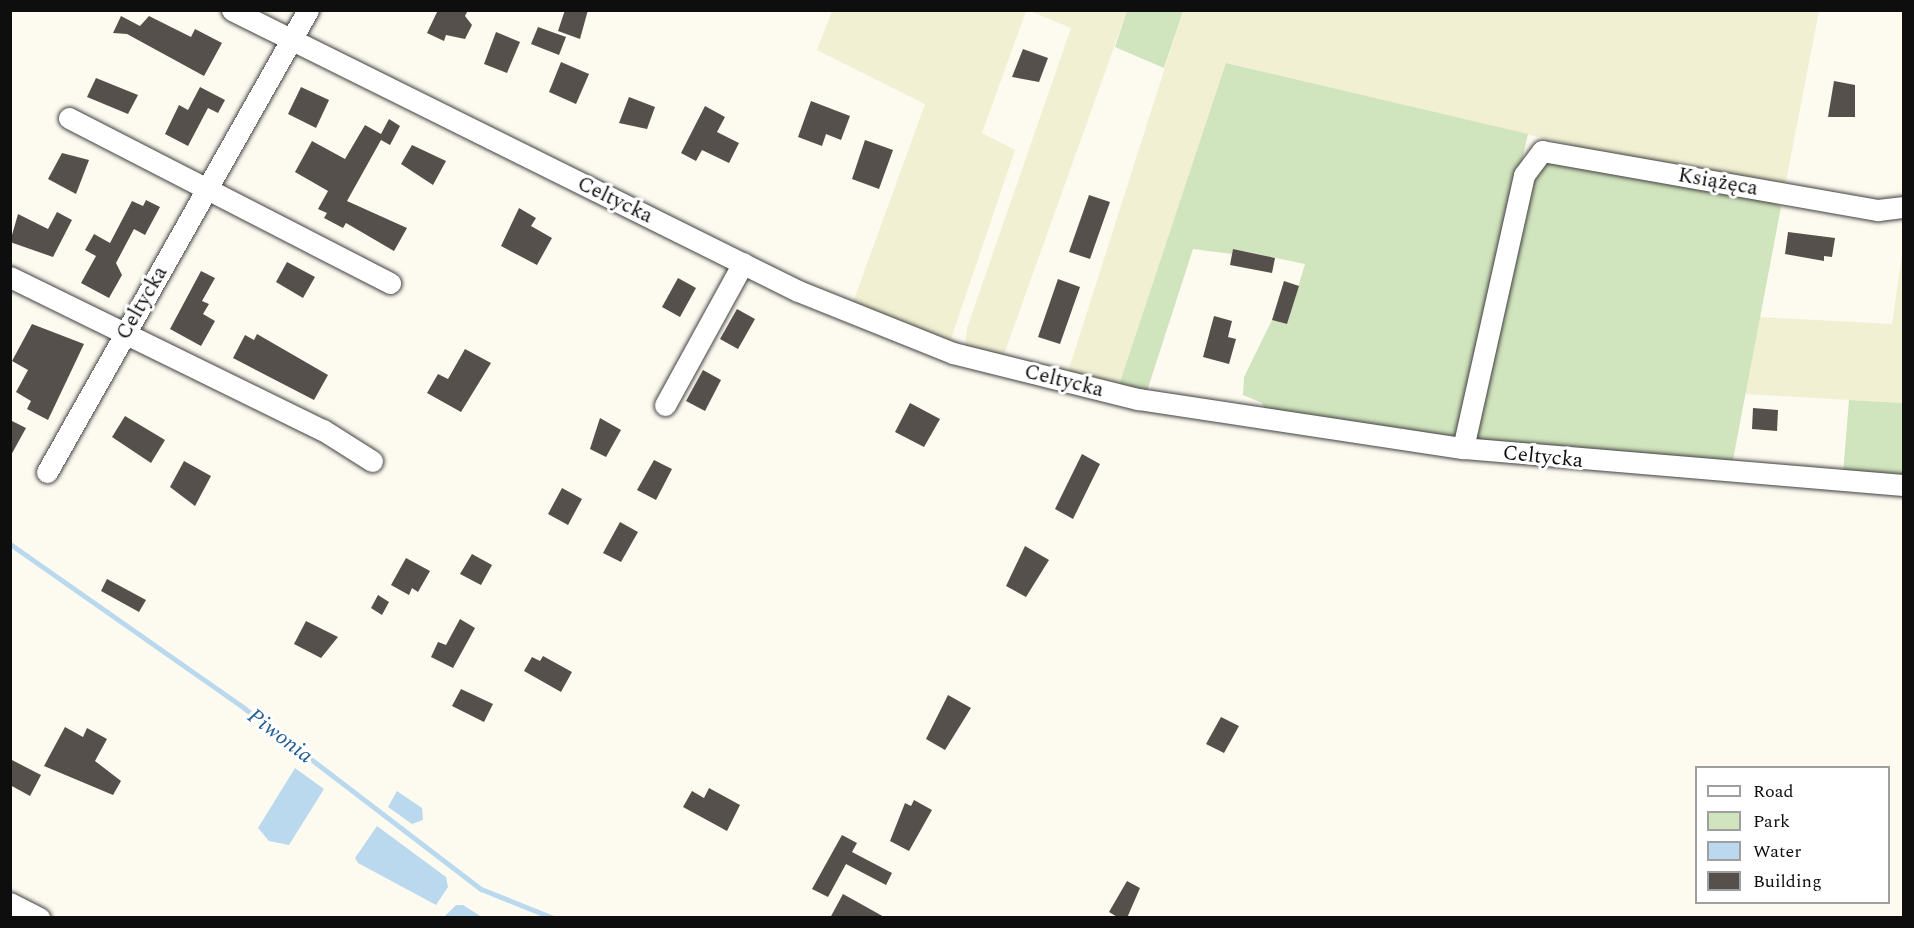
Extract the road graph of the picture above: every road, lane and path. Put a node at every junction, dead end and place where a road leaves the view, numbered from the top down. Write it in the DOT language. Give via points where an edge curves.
graph roads {
  1 [pos="232,10"];
  2 [pos="308,10"];
  3 [pos="291,40"];
  4 [pos="69,118"];
  5 [pos="207,188"];
  6 [pos="1904,207"];
  7 [pos="743,263"];
  8 [pos="10,277"];
  9 [pos="390,283"];
  10 [pos="124,334"];
  11 [pos="665,405"];
  12 [pos="1463,448"];
  13 [pos="372,461"];
  14 [pos="47,472"];
  15 [pos="1904,485"];
  16 [pos="10,903"];
  17 [pos="39,918"];
  1 -- 3 [label="street, Celtycka"];
  2 -- 3 [label="street"];
  3 -- 5 [label="street, Celtycka"];
  3 -- 7 [label="street, Celtycka"];
  4 -- 5 [label="street"];
  5 -- 9 [label="street"];
  5 -- 10 [label="street, Celtycka"];
  6 -- 12 [label="street, Książęca" via="1878,210 1563,151 1535,155 1524,175"];
  7 -- 11 [label="street"];
  7 -- 12 [label="street, Celtycka" via="882,328 1060,381 1191,408"];
  8 -- 10 [label="street"];
  10 -- 13 [label="street" via="323,430"];
  10 -- 14 [label="street, Celtycka"];
  12 -- 15 [label="street, Celtycka"];
  16 -- 17 [label="street"];
}
